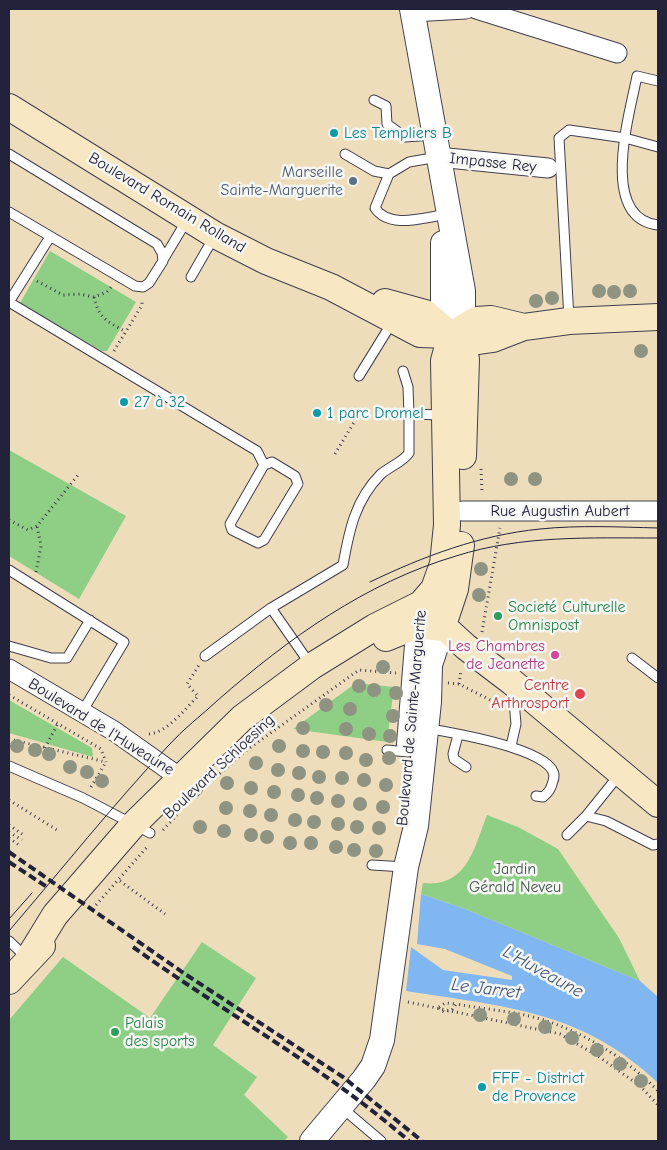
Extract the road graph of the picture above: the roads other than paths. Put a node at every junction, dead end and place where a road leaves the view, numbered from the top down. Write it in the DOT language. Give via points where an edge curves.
graph roads {
  1 [pos="466,9"];
  2 [pos="476,9"];
  3 [pos="412,10"];
  4 [pos="617,54"];
  5 [pos="658,81"];
  6 [pos="374,100"];
  7 [pos="9,106"];
  8 [pos="625,138"];
  9 [pos="658,148"];
  10 [pos="9,154"];
  11 [pos="345,154"];
  12 [pos="438,154"];
  13 [pos="548,168"];
  14 [pos="389,174"];
  15 [pos="9,212"];
  16 [pos="443,216"];
  17 [pos="188,218"];
  18 [pos="658,225"];
  19 [pos="215,235"];
  20 [pos="50,236"];
  21 [pos="163,261"];
  22 [pos="191,277"];
  23 [pos="331,287"];
  24 [pos="658,317"];
  25 [pos="395,319"];
  26 [pos="569,321"];
  27 [pos="451,335"];
  28 [pos="403,371"];
  29 [pos="359,376"];
  30 [pos="409,414"];
  31 [pos="445,415"];
  32 [pos="264,465"];
  33 [pos="462,511"];
  34 [pos="658,511"];
  35 [pos="9,570"];
  36 [pos="271,608"];
  37 [pos="427,619"];
  38 [pos="90,620"];
  39 [pos="9,646"];
  40 [pos="205,656"];
  41 [pos="632,658"];
  42 [pos="312,666"];
  43 [pos="9,669"];
  44 [pos="658,678"];
  45 [pos="512,682"];
  46 [pos="82,712"];
  47 [pos="426,728"];
  48 [pos="458,734"];
  49 [pos="511,746"];
  50 [pos="9,766"];
  51 [pos="466,767"];
  52 [pos="621,773"];
  53 [pos="195,782"];
  54 [pos="536,796"];
  55 [pos="658,804"];
  56 [pos="586,816"];
  57 [pos="150,832"];
  58 [pos="567,835"];
  59 [pos="658,844"];
  60 [pos="372,865"];
  61 [pos="406,868"];
  62 [pos="9,942"];
  63 [pos="28,959"];
  64 [pos="9,981"];
  65 [pos="341,1107"];
  66 [pos="319,1137"];
  67 [pos="381,1141"];
  1 -- 3 [label="street"];
  2 -- 4 [label="street"];
  3 -- 12 [label="street, Boulevard de Sainte-Marguerite"];
  5 -- 8 [label="lane" via="638,76"];
  6 -- 12 [label="lane" via="386,106 387,124"];
  7 -- 17 [label="main road, Boulevard Romain Rolland"];
  8 -- 9 [label="lane"];
  8 -- 18 [label="lane" via="622,155 626,201 632,212"];
  8 -- 26 [label="lane" via="569,130 559,138"];
  10 -- 21 [label="lane" via="157,244"];
  11 -- 14 [label="lane" via="374,171"];
  12 -- 13 [label="street, Impasse Rey"];
  12 -- 14 [label="lane" via="409,162"];
  12 -- 16 [label="street, Boulevard de Sainte-Marguerite"];
  12 -- 27 [label="street, Boulevard de Sainte-Marguerite" via="463,291 463,310"];
  14 -- 16 [label="lane" via="376,208 381,216 392,221"];
  15 -- 20 [label="lane"];
  16 -- 27 [label="street, Boulevard de Sainte-Marguerite" via="443,307"];
  17 -- 19 [label="main road, Boulevard Romain Rolland"];
  17 -- 21 [label="lane"];
  19 -- 22 [label="lane"];
  19 -- 23 [label="main road, Boulevard Romain Rolland"];
  20 -- 21 [label="lane" via="134,286 142,287 149,283"];
  20 -- 32 [label="lane" via="9,302 257,451"];
  23 -- 25 [label="main road, Boulevard Romain Rolland"];
  23 -- 27 [label="main road, Boulevard Romain Rolland" via="425,313"];
  24 -- 26 [label="main road"];
  25 -- 27 [label="main road, Boulevard Romain Rolland" via="420,334"];
  25 -- 29 [label="lane"];
  26 -- 27 [label="main road" via="524,327 479,341"];
  27 -- 31 [label="main road, Boulevard de Sainte-Marguerite" via="444,361"];
  27 -- 33 [label="main road, Boulevard de Sainte-Marguerite" via="466,359"];
  28 -- 30 [label="lane" via="408,388"];
  30 -- 31 [label="lane"];
  30 -- 36 [label="lane" via="408,454 371,484 354,515 343,565"];
  31 -- 37 [label="main road, Boulevard de Sainte-Marguerite" via="447,525 443,564"];
  32 -- 32 [label="lane" via="230,524 232,530 258,543 264,540 298,484 296,476 272,462"];
  33 -- 34 [label="street, Rue Augustin Aubert"];
  33 -- 37 [label="main road, Boulevard de Sainte-Marguerite" via="461,558 455,589"];
  35 -- 38 [label="lane"];
  36 -- 40 [label="lane"];
  36 -- 42 [label="lane"];
  37 -- 42 [label="main road, Boulevard Schloesing" via="375,627"];
  37 -- 45 [label="main road"];
  37 -- 47 [label="street, Boulevard de Sainte-Marguerite" via="430,665"];
  37 -- 53 [label="main road, Boulevard Schloesing" via="384,639 318,682 264,722"];
  37 -- 61 [label="street, Boulevard de Sainte-Marguerite" via="397,751"];
  38 -- 39 [label="lane" via="67,658 51,658"];
  38 -- 46 [label="lane" via="124,642"];
  41 -- 44 [label="lane"];
  42 -- 53 [label="main road, Boulevard Schloesing" via="242,718"];
  43 -- 46 [label="street, Boulevard de l'Huveaune"];
  45 -- 49 [label="lane" via="516,724"];
  45 -- 52 [label="main road"];
  46 -- 53 [label="street, Boulevard de l'Huveaune"];
  47 -- 48 [label="lane"];
  47 -- 61 [label="street, Boulevard de Sainte-Marguerite" via="416,826"];
  48 -- 49 [label="lane"];
  48 -- 51 [label="lane" via="454,759"];
  49 -- 54 [label="lane" via="554,770 549,793 543,797"];
  50 -- 57 [label="lane"];
  52 -- 55 [label="main road"];
  52 -- 56 [label="lane"];
  53 -- 57 [label="main road, Boulevard Schloesing"];
  56 -- 58 [label="lane"];
  56 -- 59 [label="lane" via="606,821 653,845"];
  57 -- 63 [label="main road, Boulevard Schloesing" via="67,924"];
  60 -- 61 [label="lane"];
  61 -- 65 [label="street, Boulevard de Sainte-Marguerite" via="382,1040 373,1066"];
  62 -- 63 [label="lane"];
  63 -- 64 [label="main road, Boulevard Schloesing"];
  65 -- 66 [label="street, Boulevard de Sainte-Marguerite"];
  65 -- 67 [label="lane"];
}
